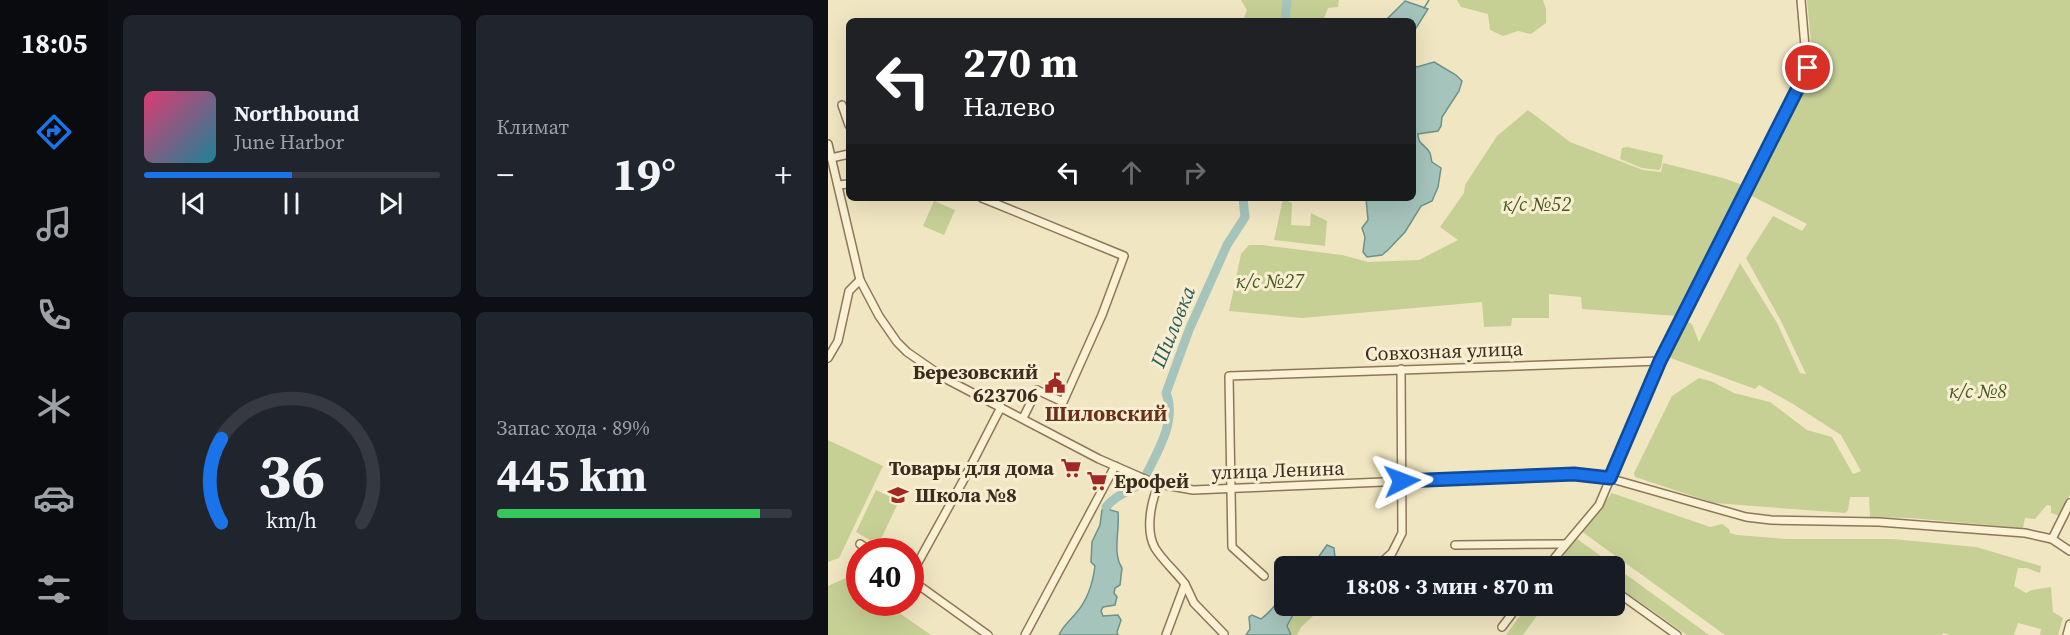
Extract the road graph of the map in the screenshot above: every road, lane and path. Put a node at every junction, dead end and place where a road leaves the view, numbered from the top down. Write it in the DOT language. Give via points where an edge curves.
graph roads {
  1 [pos="1801,0"];
  2 [pos="842,105"];
  3 [pos="846,116"];
  4 [pos="828,144"];
  5 [pos="846,155"];
  6 [pos="831,158"];
  7 [pos="846,184"];
  8 [pos="838,185"];
  9 [pos="989,201"];
  10 [pos="860,280"];
  11 [pos="828,358"];
  12 [pos="1660,361"];
  13 [pos="1401,369"];
  14 [pos="1000,410"];
  15 [pos="1023,418"];
  16 [pos="1115,466"];
  17 [pos="1610,478"];
  18 [pos="1402,481"];
  19 [pos="1156,483"];
  20 [pos="1230,489"];
  21 [pos="2070,503"];
  22 [pos="2052,539"];
  23 [pos="1565,544"];
  24 [pos="1455,545"];
  25 [pos="2070,551"];
  26 [pos="924,553"];
  27 [pos="1389,556"];
  28 [pos="1556,556"];
  29 [pos="1264,576"];
  30 [pos="1185,584"];
  31 [pos="924,588"];
  32 [pos="1625,598"];
  33 [pos="1510,616"];
  34 [pos="2070,624"];
  35 [pos="1502,627"];
  36 [pos="1224,634"];
  37 [pos="988,635"];
  38 [pos="1025,635"];
  39 [pos="1166,635"];
  40 [pos="1677,635"];
  41 [pos="2067,635"];
  1 -- 12 [label="street" via="1807,70"];
  2 -- 3 [label="street"];
  4 -- 6 [label="street, улица Ленина"];
  5 -- 6 [label="street"];
  6 -- 8 [label="street, улица Ленина"];
  7 -- 8 [label="street"];
  8 -- 10 [label="street, улица Ленина"];
  9 -- 15 [label="street" via="1124,256 1063,402 1037,390"];
  10 -- 11 [label="street" via="849,291 838,341"];
  10 -- 14 [label="street, улица Ленина" via="879,316 907,352"];
  12 -- 13 [label="street, Совхозная улица"];
  12 -- 17 [label="street"];
  13 -- 18 [label="street"];
  13 -- 20 [label="street, Совхозная улица" via="1229,376"];
  14 -- 15 [label="street, улица Ленина"];
  14 -- 26 [label="street"];
  15 -- 16 [label="street, улица Ленина"];
  16 -- 19 [label="street, улица Ленина"];
  16 -- 38 [label="street"];
  17 -- 18 [label="street, улица Ленина" via="1574,474"];
  17 -- 22 [label="street, улица Ленина" via="1746,517 1899,523 2025,533"];
  17 -- 23 [label="street" via="1599,505"];
  18 -- 20 [label="street, улица Ленина"];
  18 -- 27 [label="street" via="1402,533"];
  19 -- 20 [label="street, улица Ленина" via="1193,490"];
  19 -- 30 [label="street" via="1150,525 1155,547"];
  20 -- 29 [label="street" via="1232,547"];
  21 -- 22 [label="street"];
  22 -- 25 [label="street"];
  23 -- 24 [label="street"];
  23 -- 28 [label="street"];
  30 -- 36 [label="street" via="1194,603"];
  30 -- 39 [label="street"];
  31 -- 37 [label="street"];
  32 -- 40 [label="street"];
  33 -- 35 [label="street"];
  34 -- 41 [label="street"];
}
